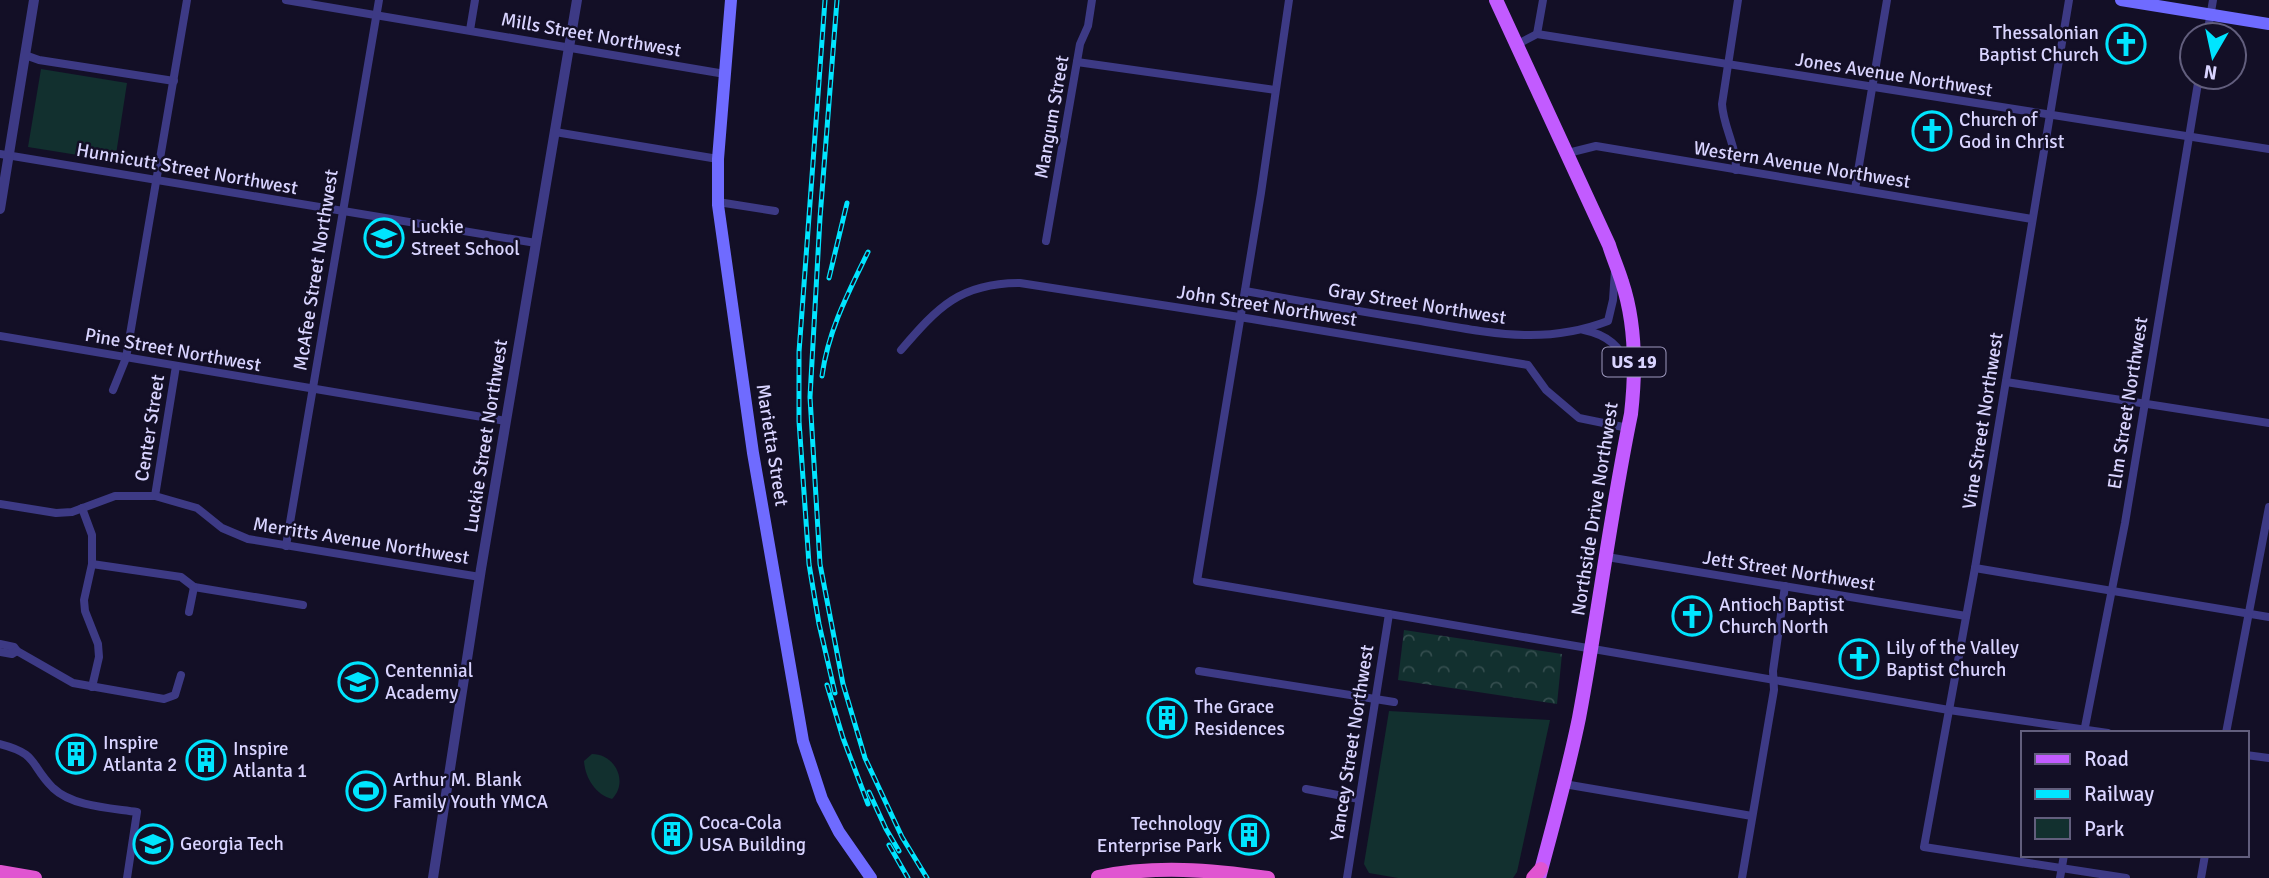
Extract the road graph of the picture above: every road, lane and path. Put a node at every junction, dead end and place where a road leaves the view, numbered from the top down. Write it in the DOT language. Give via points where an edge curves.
graph roads {
  1 [pos="34,0"];
  2 [pos="187,0"];
  3 [pos="286,0"];
  4 [pos="379,0"];
  5 [pos="475,0"];
  6 [pos="577,0"];
  7 [pos="731,0"];
  8 [pos="1093,0"];
  9 [pos="1289,0"];
  10 [pos="1496,0"];
  11 [pos="1543,0"];
  12 [pos="1738,0"];
  13 [pos="1887,0"];
  14 [pos="2069,0"];
  15 [pos="2121,0"];
  16 [pos="2213,0"];
  17 [pos="2211,14"];
  18 [pos="376,15"];
  19 [pos="2210,21"];
  20 [pos="2269,24"];
  21 [pos="470,30"];
  22 [pos="1537,34"];
  23 [pos="1516,45"];
  24 [pos="569,48"];
  25 [pos="25,55"];
  26 [pos="1077,62"];
  27 [pos="1728,65"];
  28 [pos="725,74"];
  29 [pos="174,82"];
  30 [pos="1872,88"];
  31 [pos="1275,90"];
  32 [pos="2196,91"];
  33 [pos="2049,116"];
  34 [pos="555,132"];
  35 [pos="2188,137"];
  36 [pos="2269,149"];
  37 [pos="1567,153"];
  38 [pos="4,155"];
  39 [pos="718,159"];
  40 [pos="1736,170"];
  41 [pos="156,180"];
  42 [pos="1855,189"];
  43 [pos="718,202"];
  44 [pos="0,209"];
  45 [pos="342,211"];
  46 [pos="775,211"];
  47 [pos="2032,219"];
  48 [pos="1045,241"];
  49 [pos="536,243"];
  50 [pos="1615,263"];
  51 [pos="1245,291"];
  52 [pos="1240,317"];
  53 [pos="1584,330"];
  54 [pos="0,336"];
  55 [pos="901,350"];
  56 [pos="126,358"];
  57 [pos="176,366"];
  58 [pos="1634,374"];
  59 [pos="2006,382"];
  60 [pos="113,390"];
  61 [pos="312,390"];
  62 [pos="2144,403"];
  63 [pos="506,421"];
  64 [pos="2269,424"];
  65 [pos="1628,428"];
  66 [pos="155,496"];
  67 [pos="0,504"];
  68 [pos="2269,507"];
  69 [pos="82,508"];
  70 [pos="286,546"];
  71 [pos="1607,557"];
  72 [pos="92,564"];
  73 [pos="1975,568"];
  74 [pos="480,577"];
  75 [pos="1785,586"];
  76 [pos="194,587"];
  77 [pos="2110,590"];
  78 [pos="303,605"];
  79 [pos="189,612"];
  80 [pos="2249,613"];
  81 [pos="1389,614"];
  82 [pos="1966,615"];
  83 [pos="2269,617"];
  84 [pos="0,645"];
  85 [pos="1591,648"];
  86 [pos="17,651"];
  87 [pos="0,652"];
  88 [pos="1199,671"];
  89 [pos="181,675"];
  90 [pos="1774,679"];
  91 [pos="92,687"];
  92 [pos="1374,700"];
  93 [pos="1394,702"];
  94 [pos="1949,710"];
  95 [pos="2084,731"];
  96 [pos="2226,731"];
  97 [pos="0,744"];
  98 [pos="2248,755"];
  99 [pos="2269,758"];
  100 [pos="1563,784"];
  101 [pos="1306,789"];
  102 [pos="1359,799"];
  103 [pos="1752,816"];
  104 [pos="2064,857"];
  105 [pos="2205,857"];
  106 [pos="2061,868"];
  107 [pos="0,872"];
  108 [pos="1537,875"];
  109 [pos="1098,877"];
  110 [pos="36,878"];
  111 [pos="127,878"];
  112 [pos="433,878"];
  113 [pos="871,878"];
  114 [pos="1268,878"];
  115 [pos="1347,878"];
  116 [pos="1742,878"];
  117 [pos="2060,878"];
  118 [pos="2126,878"];
  119 [pos="2201,878"];
  1 -- 25 [label="street"];
  2 -- 29 [label="street"];
  3 -- 18 [label="street, Mills Street Northwest"];
  4 -- 18 [label="street, McAfee Street Northwest"];
  5 -- 21 [label="street"];
  6 -- 24 [label="street, Luckie Street Northwest"];
  7 -- 28 [label="main road, Marietta Street"];
  8 -- 26 [label="street, Mangum Street"];
  9 -- 31 [label="street"];
  10 -- 23 [label="main road, Northside Drive Northwest / US 19"];
  11 -- 22 [label="street"];
  12 -- 27 [label="street"];
  13 -- 30 [label="street"];
  14 -- 33 [label="street, Vine Street Northwest"];
  15 -- 17 [label="main road"];
  16 -- 17 [label="street"];
  17 -- 19 [label="street"];
  17 -- 20 [label="main road"];
  18 -- 21 [label="street, Mills Street Northwest"];
  18 -- 45 [label="street, McAfee Street Northwest"];
  21 -- 24 [label="street, Mills Street Northwest"];
  22 -- 23 [label="street"];
  22 -- 27 [label="street, Jones Avenue Northwest"];
  23 -- 37 [label="main road, Northside Drive Northwest / US 19"];
  24 -- 28 [label="street, Mills Street Northwest"];
  24 -- 34 [label="street, Luckie Street Northwest"];
  25 -- 29 [label="street"];
  25 -- 38 [label="street"];
  26 -- 31 [label="street"];
  26 -- 48 [label="street, Mangum Street"];
  27 -- 30 [label="street, Jones Avenue Northwest"];
  27 -- 40 [label="street" via="1723,118"];
  28 -- 39 [label="main road, Marietta Street"];
  29 -- 41 [label="street"];
  30 -- 33 [label="street, Jones Avenue Northwest"];
  30 -- 42 [label="street"];
  31 -- 51 [label="street"];
  32 -- 35 [label="street, Elm Street Northwest"];
  33 -- 35 [label="street, Jones Avenue Northwest"];
  33 -- 47 [label="street, Vine Street Northwest"];
  34 -- 39 [label="street"];
  34 -- 49 [label="street, Luckie Street Northwest"];
  35 -- 36 [label="street, Jones Avenue Northwest"];
  35 -- 62 [label="street, Elm Street Northwest"];
  37 -- 40 [label="street, Western Avenue Northwest" via="1596,146"];
  37 -- 50 [label="main road, Northside Drive Northwest / US 19"];
  38 -- 41 [label="street, Hunnicutt Street Northwest"];
  38 -- 44 [label="street"];
  39 -- 43 [label="main road, Marietta Street"];
  40 -- 42 [label="street, Western Avenue Northwest"];
  41 -- 45 [label="street, Hunnicutt Street Northwest"];
  41 -- 56 [label="street"];
  42 -- 47 [label="street, Western Avenue Northwest"];
  43 -- 46 [label="street"];
  43 -- 113 [label="main road, Marietta Street" via="753,453 803,741 822,799"];
  45 -- 49 [label="street, Hunnicutt Street Northwest"];
  45 -- 61 [label="street, McAfee Street Northwest"];
  47 -- 59 [label="street, Vine Street Northwest"];
  49 -- 63 [label="street, Luckie Street Northwest"];
  50 -- 53 [label="street" via="1608,321"];
  50 -- 58 [label="main road, Northside Drive Northwest / US 19" via="1629,309"];
  51 -- 52 [label="street"];
  51 -- 53 [label="street, Gray Street Northwest" via="1515,337"];
  52 -- 55 [label="street, John Street Northwest" via="997,283 977,287 943,306"];
  52 -- 65 [label="street, John Street Northwest" via="1528,365 1546,390 1579,418"];
  52 -- 81 [label="street" via="1197,581"];
  53 -- 58 [label="street" via="1615,344"];
  54 -- 56 [label="street, Pine Street Northwest"];
  56 -- 57 [label="street, Pine Street Northwest"];
  56 -- 60 [label="street"];
  57 -- 61 [label="street, Pine Street Northwest"];
  57 -- 66 [label="street, Center Street"];
  58 -- 65 [label="main road, Northside Drive Northwest / US 19"];
  59 -- 62 [label="street"];
  59 -- 73 [label="street, Vine Street Northwest"];
  61 -- 63 [label="street, Pine Street Northwest"];
  61 -- 70 [label="street, McAfee Street Northwest"];
  62 -- 64 [label="street"];
  62 -- 77 [label="street, Elm Street Northwest"];
  63 -- 74 [label="street, Luckie Street Northwest"];
  65 -- 71 [label="main road, Northside Drive Northwest / US 19"];
  66 -- 69 [label="street, Merritts Avenue Northwest" via="115,496"];
  66 -- 70 [label="street, Merritts Avenue Northwest" via="197,508 233,535"];
  67 -- 69 [label="street, Merritts Avenue Northwest" via="56,513"];
  68 -- 80 [label="street"];
  69 -- 72 [label="street" via="92,535"];
  70 -- 74 [label="street, Merritts Avenue Northwest"];
  71 -- 75 [label="street, Jett Street Northwest"];
  71 -- 85 [label="main road, Northside Drive Northwest / US 19"];
  72 -- 76 [label="street" via="181,577"];
  72 -- 91 [label="street" via="84,600 99,644"];
  73 -- 77 [label="street"];
  73 -- 82 [label="street, Vine Street Northwest"];
  74 -- 112 [label="street, Luckie Street Northwest"];
  75 -- 82 [label="street, Jett Street Northwest"];
  75 -- 90 [label="street"];
  76 -- 78 [label="street"];
  76 -- 79 [label="street"];
  77 -- 80 [label="street"];
  77 -- 95 [label="street, Elm Street Northwest"];
  80 -- 83 [label="street"];
  80 -- 96 [label="street"];
  81 -- 85 [label="street"];
  81 -- 92 [label="street, Yancey Street Northwest"];
  82 -- 94 [label="street, Vine Street Northwest"];
  84 -- 86 [label="street"];
  85 -- 90 [label="street"];
  85 -- 100 [label="main road, Northside Drive Northwest / US 19"];
  86 -- 87 [label="street"];
  86 -- 91 [label="street" via="73,683"];
  88 -- 92 [label="street"];
  89 -- 91 [label="street" via="175,695 164,699"];
  90 -- 94 [label="street"];
  90 -- 103 [label="street"];
  92 -- 93 [label="street"];
  92 -- 102 [label="street, Yancey Street Northwest"];
  94 -- 95 [label="street"];
  94 -- 106 [label="street, Vine Street Northwest" via="1924,847"];
  97 -- 111 [label="street" via="31,757 54,789 74,800 137,811"];
  98 -- 99 [label="street"];
  100 -- 103 [label="street"];
  100 -- 108 [label="main road, Northside Drive Northwest / US 19"];
  101 -- 102 [label="street"];
  102 -- 115 [label="street, Yancey Street Northwest"];
  103 -- 116 [label="street"];
  104 -- 106 [label="street"];
  105 -- 119 [label="street"];
  106 -- 117 [label="street"];
  106 -- 118 [label="street"];
  107 -- 110 [label="highway"];
  109 -- 114 [label="highway" via="1179,870"];
}
